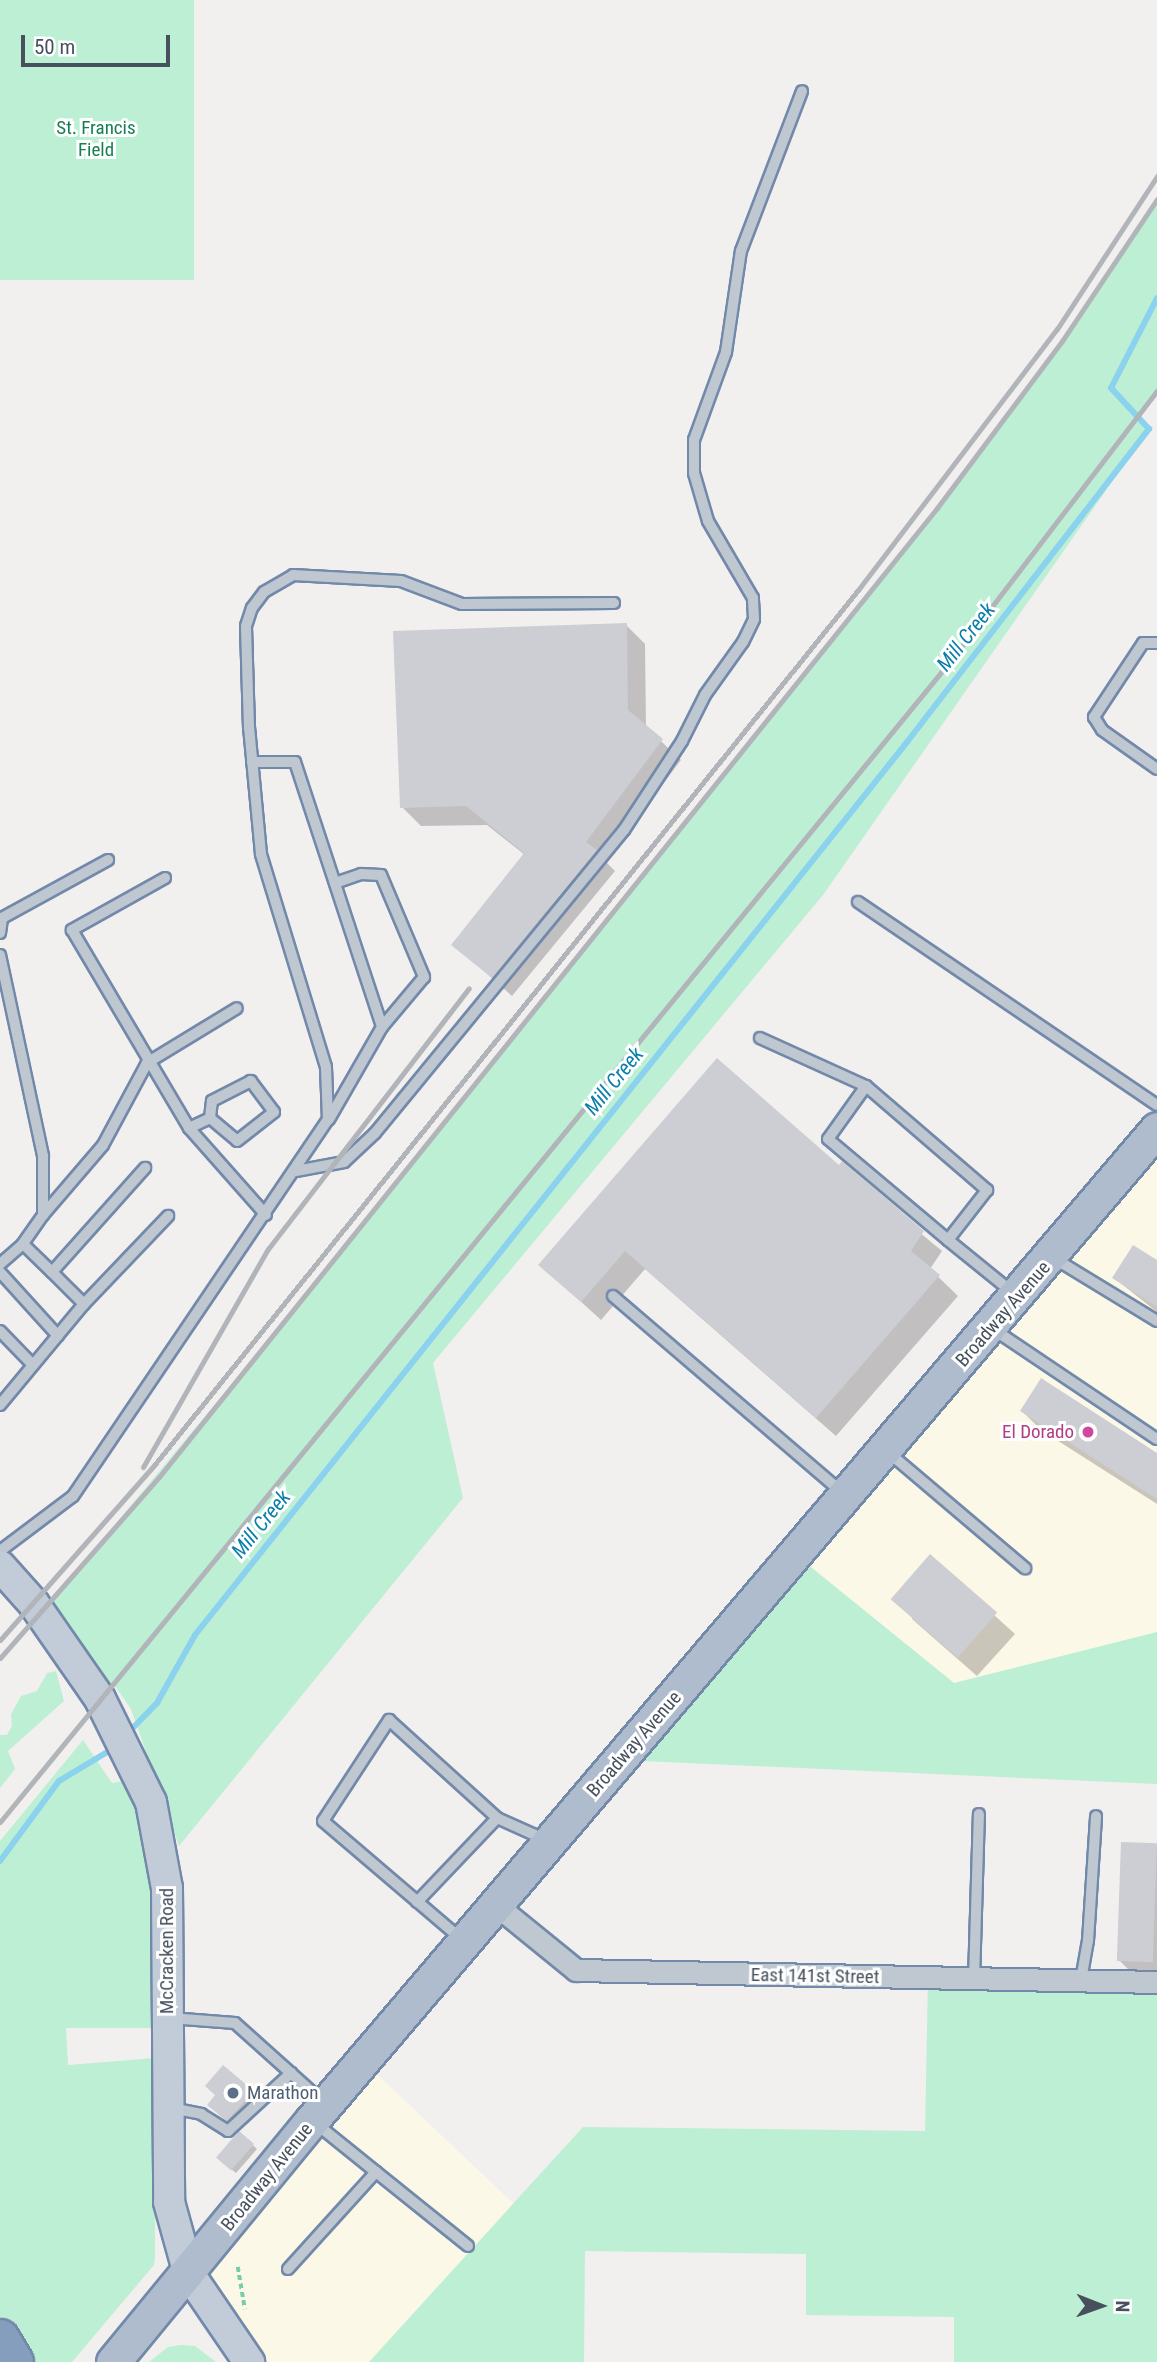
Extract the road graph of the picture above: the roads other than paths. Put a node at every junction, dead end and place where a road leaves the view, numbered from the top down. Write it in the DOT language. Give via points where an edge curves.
graph roads {
  1 [pos="802,91"];
  2 [pos="614,603"];
  3 [pos="1157,643"];
  4 [pos="252,762"];
  5 [pos="1157,769"];
  6 [pos="108,860"];
  7 [pos="165,878"];
  8 [pos="335,883"];
  9 [pos="858,902"];
  10 [pos="0,933"];
  11 [pos="0,955"];
  12 [pos="237,1008"];
  13 [pos="382,1027"];
  14 [pos="760,1038"];
  15 [pos="147,1063"];
  16 [pos="866,1086"];
  17 [pos="1157,1105"];
  18 [pos="209,1118"];
  19 [pos="328,1120"];
  20 [pos="189,1129"];
  21 [pos="1157,1129"];
  22 [pos="145,1168"];
  23 [pos="296,1171"];
  24 [pos="43,1215"];
  25 [pos="266,1215"];
  26 [pos="168,1216"];
  27 [pos="948,1240"];
  28 [pos="23,1244"];
  29 [pos="1051,1257"];
  30 [pos="0,1264"];
  31 [pos="0,1272"];
  32 [pos="52,1272"];
  33 [pos="613,1296"];
  34 [pos="1017,1296"];
  35 [pos="84,1304"];
  36 [pos="1157,1321"];
  37 [pos="991,1328"];
  38 [pos="0,1331"];
  39 [pos="58,1336"];
  40 [pos="33,1365"];
  41 [pos="0,1405"];
  42 [pos="1157,1439"];
  43 [pos="886,1450"];
  44 [pos="847,1496"];
  45 [pos="0,1551"];
  46 [pos="0,1566"];
  47 [pos="1025,1568"];
  48 [pos="979,1814"];
  49 [pos="1096,1816"];
  50 [pos="498,1818"];
  51 [pos="550,1842"];
  52 [pos="417,1902"];
  53 [pos="496,1905"];
  54 [pos="464,1942"];
  55 [pos="974,1980"];
  56 [pos="1081,1980"];
  57 [pos="1157,1982"];
  58 [pos="167,2018"];
  59 [pos="291,2073"];
  60 [pos="167,2107"];
  61 [pos="319,2112"];
  62 [pos="376,2172"];
  63 [pos="468,2246"];
  64 [pos="288,2270"];
  65 [pos="189,2274"];
  66 [pos="113,2362"];
  67 [pos="249,2362"];
  1 -- 23 [label="lane" via="741,251 726,352 694,440 694,473 708,521 753,598 754,619 749,630 624,830 376,1133 344,1162"];
  2 -- 4 [label="lane" via="462,604 401,581 293,575 279,580 252,608 246,626"];
  3 -- 5 [label="lane" via="1143,643 1094,717 1102,730"];
  4 -- 8 [label="lane" via="295,762"];
  4 -- 19 [label="lane" via="261,854 326,1067"];
  6 -- 10 [label="lane" via="2,918"];
  7 -- 15 [label="lane" via="72,930"];
  8 -- 13 [label="lane"];
  8 -- 13 [label="lane" via="361,874 381,875 424,976"];
  9 -- 17 [label="lane"];
  11 -- 24 [label="lane" via="43,1156"];
  12 -- 15 [label="lane"];
  13 -- 19 [label="lane"];
  14 -- 16 [label="lane"];
  15 -- 20 [label="lane"];
  15 -- 24 [label="lane" via="103,1144"];
  16 -- 27 [label="lane" via="828,1139"];
  16 -- 27 [label="lane" via="987,1190"];
  18 -- 18 [label="lane" via="237,1142 274,1112 251,1080 212,1101"];
  18 -- 20 [label="lane"];
  19 -- 23 [label="lane"];
  20 -- 25 [label="lane"];
  21 -- 29 [label="main road, Broadway Avenue"];
  22 -- 32 [label="lane"];
  23 -- 25 [label="lane"];
  24 -- 28 [label="lane"];
  25 -- 45 [label="lane" via="73,1496"];
  26 -- 35 [label="lane"];
  27 -- 34 [label="lane"];
  28 -- 30 [label="lane"];
  28 -- 32 [label="lane"];
  29 -- 34 [label="main road, Broadway Avenue"];
  29 -- 36 [label="lane"];
  31 -- 39 [label="lane"];
  32 -- 35 [label="lane"];
  33 -- 44 [label="lane"];
  34 -- 37 [label="main road, Broadway Avenue"];
  35 -- 39 [label="lane"];
  37 -- 42 [label="lane"];
  37 -- 43 [label="main road, Broadway Avenue"];
  38 -- 40 [label="lane"];
  39 -- 40 [label="lane"];
  40 -- 41 [label="lane"];
  43 -- 44 [label="main road, Broadway Avenue"];
  43 -- 47 [label="lane"];
  44 -- 51 [label="main road, Broadway Avenue"];
  46 -- 58 [label="street, McCracken Road" via="34,1604 137,1768 159,1828 164,1859"];
  48 -- 55 [label="lane"];
  49 -- 56 [label="lane"];
  50 -- 51 [label="lane"];
  50 -- 52 [label="lane"];
  50 -- 52 [label="lane" via="389,1720 323,1821"];
  51 -- 53 [label="main road, Broadway Avenue"];
  52 -- 54 [label="lane"];
  53 -- 54 [label="main road, Broadway Avenue"];
  53 -- 55 [label="street, East 141st Street" via="576,1970"];
  54 -- 61 [label="main road, Broadway Avenue"];
  55 -- 56 [label="street, East 141st Street"];
  56 -- 57 [label="street, East 141st Street"];
  58 -- 59 [label="lane" via="235,2023"];
  58 -- 60 [label="street, McCracken Road"];
  59 -- 60 [label="lane" via="228,2131 201,2114"];
  59 -- 61 [label="lane"];
  60 -- 65 [label="street, McCracken Road" via="169,2202"];
  61 -- 62 [label="lane"];
  61 -- 65 [label="main road, Broadway Avenue"];
  62 -- 63 [label="lane"];
  62 -- 64 [label="lane"];
  65 -- 66 [label="main road, Broadway Avenue"];
  65 -- 67 [label="street, McCracken Road"];
}
